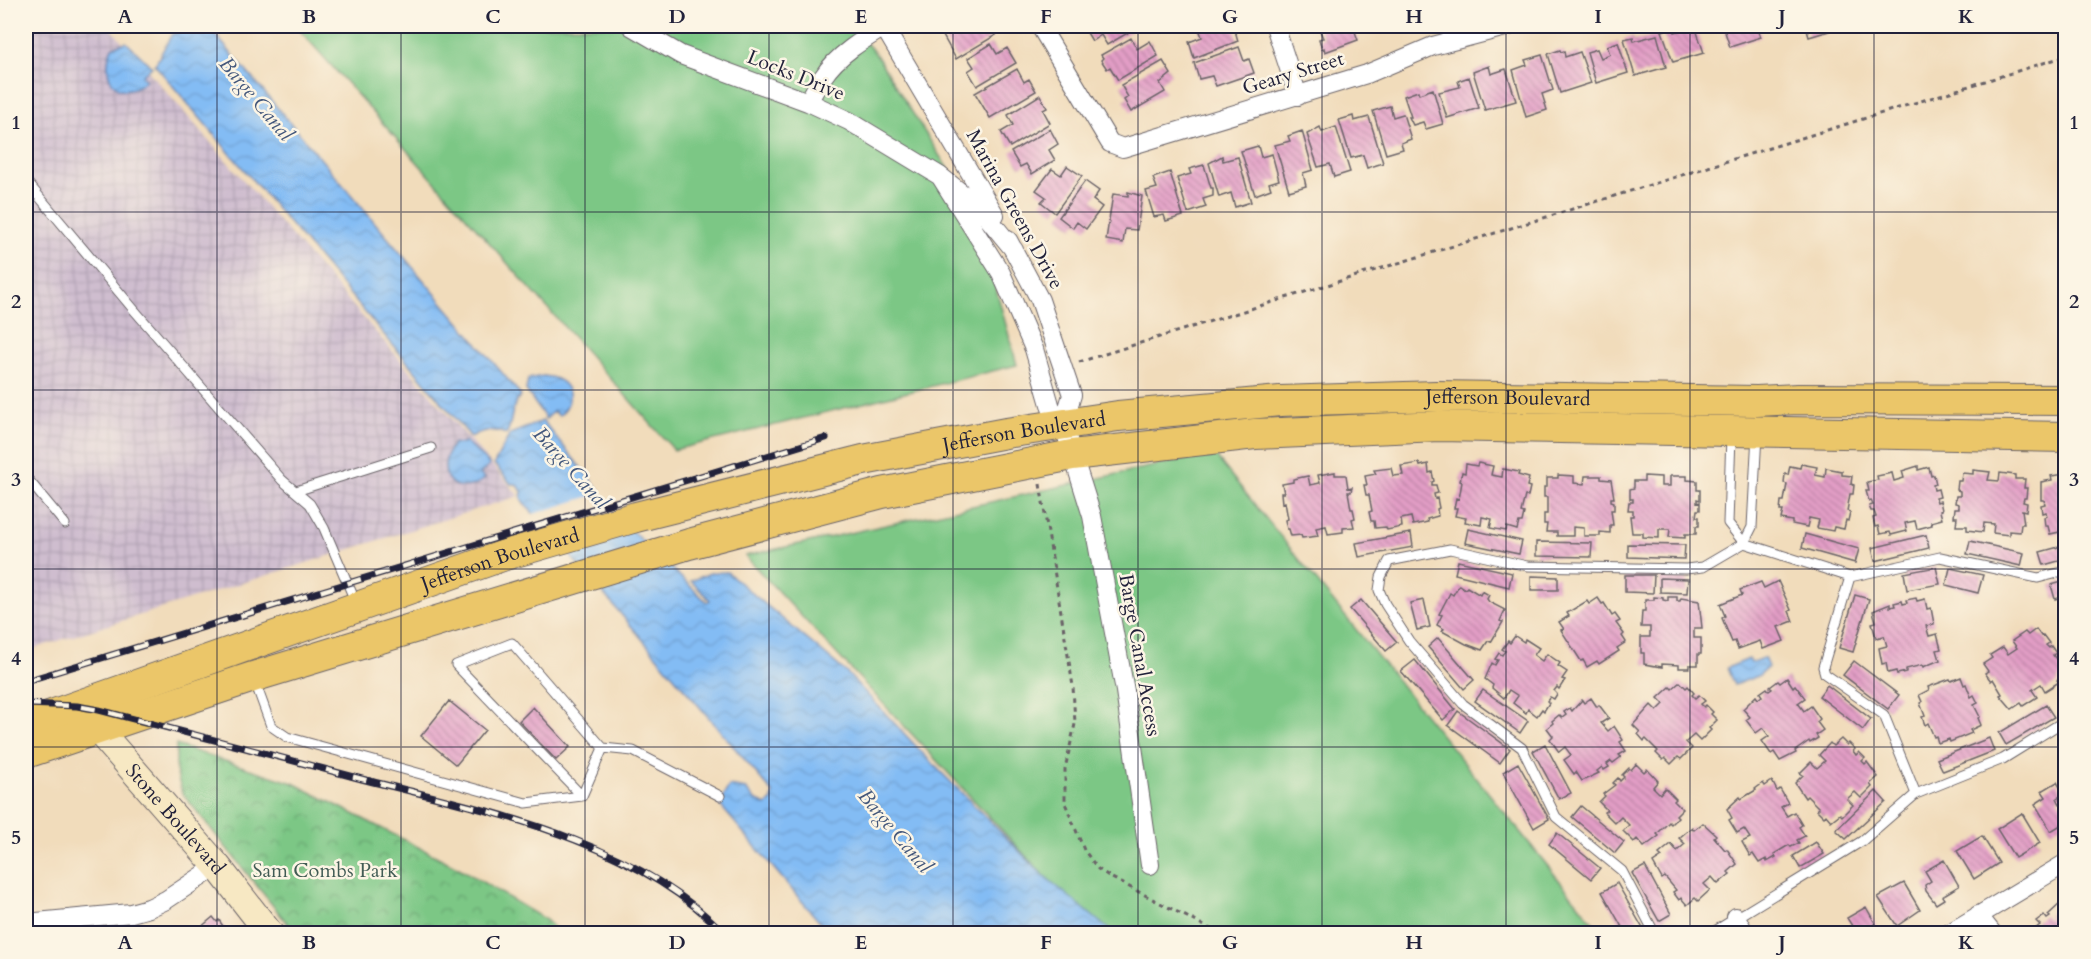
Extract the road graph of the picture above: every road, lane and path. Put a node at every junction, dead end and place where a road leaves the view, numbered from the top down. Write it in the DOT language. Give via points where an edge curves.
graph roads {
  1 [pos="631,26"];
  2 [pos="885,26"];
  3 [pos="1040,26"];
  4 [pos="1275,26"];
  5 [pos="1498,27"];
  6 [pos="2066,56"];
  7 [pos="1298,96"];
  8 [pos="808,102"];
  9 [pos="940,176"];
  10 [pos="26,181"];
  11 [pos="1014,250"];
  12 [pos="1063,367"];
  13 [pos="2066,400"];
  14 [pos="1745,416"];
  15 [pos="1063,424"];
  16 [pos="2066,437"];
  17 [pos="431,448"];
  18 [pos="1072,455"];
  19 [pos="1034,462"];
  20 [pos="26,477"];
  21 [pos="296,491"];
  22 [pos="65,524"];
  23 [pos="1744,543"];
  24 [pos="2066,571"];
  25 [pos="1850,577"];
  26 [pos="358,607"];
  27 [pos="253,677"];
  28 [pos="77,706"];
  29 [pos="2066,720"];
  30 [pos="26,724"];
  31 [pos="98,729"];
  32 [pos="603,748"];
  33 [pos="26,753"];
  34 [pos="1916,794"];
  35 [pos="582,796"];
  36 [pos="720,796"];
  37 [pos="2066,863"];
  38 [pos="1150,865"];
  39 [pos="217,866"];
  40 [pos="1978,915"];
  41 [pos="1736,917"];
  42 [pos="26,922"];
  43 [pos="270,933"];
  44 [pos="1220,933"];
  45 [pos="1655,933"];
  46 [pos="1710,933"];
  47 [pos="1745,933"];
  48 [pos="1948,933"];
  49 [pos="1993,933"];
  1 -- 8 [label="street, Locks Drive" via="681,55"];
  2 -- 8 [label="street, Marina Greens Drive" via="840,59 824,75"];
  2 -- 11 [label="street, Marina Greens Drive"];
  3 -- 7 [label="street, Geary Street" via="1110,142 1123,148"];
  4 -- 7 [label="street"];
  5 -- 7 [label="street, Geary Street" via="1433,46 1367,74"];
  6 -- 12 [label="path"];
  8 -- 9 [label="street, Locks Drive"];
  9 -- 11 [label="street, Locks Drive" via="978,206"];
  9 -- 15 [label="street, Locks Drive" via="1001,273 1034,349 1051,408"];
  10 -- 21 [label="lane" via="282,480"];
  11 -- 12 [label="street, Marina Greens Drive" via="1040,300"];
  12 -- 15 [label="street, Marina Greens Drive" via="1072,394"];
  13 -- 14 [label="main road, Jefferson Boulevard" via="1798,399"];
  14 -- 15 [label="main road, Jefferson Boulevard" via="1436,396 1280,401"];
  14 -- 16 [label="main road, Jefferson Boulevard"];
  14 -- 18 [label="main road, Jefferson Boulevard" via="1255,434"];
  14 -- 23 [label="lane" via="1752,527"];
  14 -- 23 [label="lane" via="1728,523"];
  15 -- 18 [label="street, Locks Drive"];
  15 -- 26 [label="main road, Jefferson Boulevard" via="863,460 636,517 506,555"];
  17 -- 21 [label="lane"];
  18 -- 19 [label="main road, Jefferson Boulevard"];
  18 -- 38 [label="street, Barge Canal Access" via="1092,516 1125,691"];
  19 -- 27 [label="main road, Jefferson Boulevard" via="882,493 689,544"];
  19 -- 44 [label="path" via="1073,686 1075,724 1065,769 1065,803 1074,828 1098,869"];
  20 -- 22 [label="lane"];
  21 -- 26 [label="lane" via="310,504 324,528"];
  23 -- 25 [label="lane"];
  23 -- 45 [label="lane" via="1702,567 1686,569 1527,566 1450,549 1389,561 1381,577 1379,590 1385,604 1409,641 1463,704 1522,748 1556,817 1622,871"];
  24 -- 25 [label="lane" via="2037,578 1940,557"];
  25 -- 34 [label="lane" via="1823,667 1825,674 1884,715"];
  26 -- 28 [label="main road, Jefferson Boulevard"];
  27 -- 31 [label="main road, Jefferson Boulevard"];
  27 -- 35 [label="lane" via="271,726 287,737 526,803"];
  28 -- 30 [label="main road, Jefferson Boulevard"];
  28 -- 31 [label="street, Stone Boulevard"];
  29 -- 34 [label="lane" via="2003,759"];
  31 -- 33 [label="main road, Jefferson Boulevard"];
  31 -- 39 [label="street, Stone Boulevard"];
  32 -- 35 [label="lane"];
  32 -- 35 [label="lane" via="512,643 456,665"];
  32 -- 36 [label="lane" via="633,751"];
  34 -- 41 [label="lane" via="1862,841"];
  37 -- 40 [label="street"];
  39 -- 42 [label="street" via="148,908 131,913"];
  39 -- 43 [label="street, Stone Boulevard"];
  40 -- 48 [label="street"];
  40 -- 49 [label="street"];
  41 -- 46 [label="lane"];
  41 -- 47 [label="street"];
}
